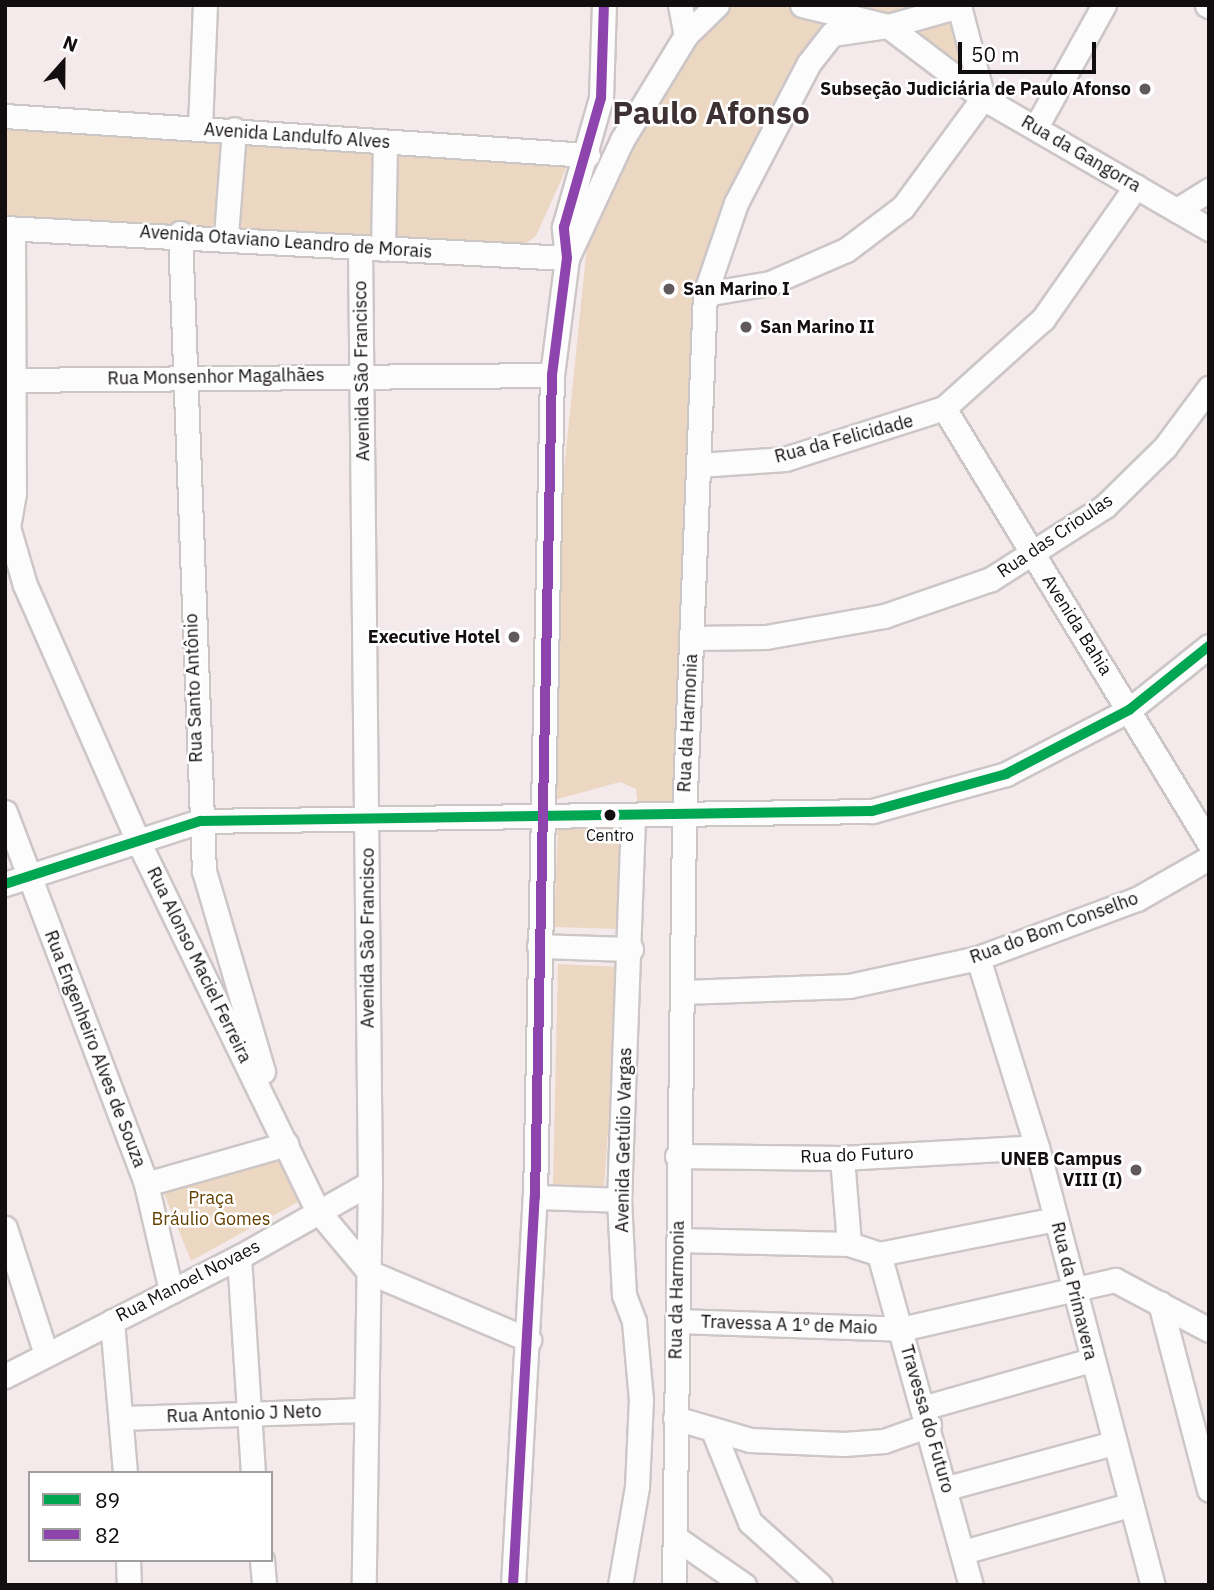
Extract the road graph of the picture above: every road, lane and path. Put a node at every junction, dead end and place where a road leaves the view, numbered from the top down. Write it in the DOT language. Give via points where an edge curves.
graph roads {
  1 [pos="205,5"];
  2 [pos="604,5"];
  3 [pos="680,5"];
  4 [pos="717,5"];
  5 [pos="802,5"];
  6 [pos="1104,5"];
  7 [pos="959,6"];
  8 [pos="888,26"];
  9 [pos="686,35"];
  10 [pos="983,98"];
  11 [pos="5,116"];
  12 [pos="1036,127"];
  13 [pos="200,128"];
  14 [pos="234,130"];
  15 [pos="384,143"];
  16 [pos="588,155"];
  17 [pos="1136,186"];
  18 [pos="1209,190"];
  19 [pos="1177,210"];
  20 [pos="9,229"];
  21 [pos="1209,229"];
  22 [pos="180,233"];
  23 [pos="226,236"];
  24 [pos="372,249"];
  25 [pos="566,258"];
  26 [pos="705,294"];
  27 [pos="552,375"];
  28 [pos="362,376"];
  29 [pos="186,377"];
  30 [pos="10,380"];
  31 [pos="1209,388"];
  32 [pos="944,408"];
  33 [pos="699,465"];
  34 [pos="6,527"];
  35 [pos="1034,555"];
  36 [pos="692,638"];
  37 [pos="1209,646"];
  38 [pos="1129,710"];
  39 [pos="5,812"];
  40 [pos="367,814"];
  41 [pos="542,818"];
  42 [pos="633,818"];
  43 [pos="684,818"];
  44 [pos="200,821"];
  45 [pos="138,841"];
  46 [pos="1209,843"];
  47 [pos="1209,858"];
  48 [pos="29,876"];
  49 [pos="5,884"];
  50 [pos="539,946"];
  51 [pos="631,949"];
  52 [pos="978,958"];
  53 [pos="682,992"];
  54 [pos="284,1138"];
  55 [pos="1037,1147"];
  56 [pos="677,1156"];
  57 [pos="842,1158"];
  58 [pos="369,1183"];
  59 [pos="146,1184"];
  60 [pos="535,1197"];
  61 [pos="619,1200"];
  62 [pos="318,1211"];
  63 [pos="1056,1219"];
  64 [pos="5,1228"];
  65 [pos="678,1240"];
  66 [pos="849,1244"];
  67 [pos="879,1254"];
  68 [pos="239,1257"];
  69 [pos="369,1272"];
  70 [pos="1071,1287"];
  71 [pos="171,1291"];
  72 [pos="1160,1303"];
  73 [pos="112,1321"];
  74 [pos="677,1321"];
  75 [pos="901,1329"];
  76 [pos="1209,1330"];
  77 [pos="528,1340"];
  78 [pos="46,1354"];
  79 [pos="1091,1360"];
  80 [pos="5,1377"];
  81 [pos="366,1410"];
  82 [pos="248,1414"];
  83 [pos="927,1416"];
  84 [pos="122,1418"];
  85 [pos="675,1418"];
  86 [pos="714,1433"];
  87 [pos="1114,1443"];
  88 [pos="125,1471"];
  89 [pos="253,1471"];
  90 [pos="947,1488"];
  91 [pos="1209,1490"];
  92 [pos="1129,1506"];
  93 [pos="676,1538"];
  94 [pos="963,1552"];
  95 [pos="128,1562"];
  96 [pos="262,1562"];
  97 [pos="130,1585"];
  98 [pos="264,1585"];
  99 [pos="364,1585"];
  100 [pos="513,1585"];
  101 [pos="620,1585"];
  102 [pos="674,1585"];
  103 [pos="744,1585"];
  104 [pos="820,1585"];
  105 [pos="971,1585"];
  106 [pos="1153,1585"];
  1 -- 13 [label="street"];
  2 -- 16 [label="street" via="601,98"];
  3 -- 9 [label="street"];
  4 -- 9 [label="street"];
  5 -- 8 [label="street, Rua da Gangorra"];
  6 -- 12 [label="street"];
  7 -- 8 [label="street, Rua da Gangorra"];
  7 -- 10 [label="street"];
  8 -- 10 [label="street, Rua da Gangorra"];
  8 -- 26 [label="street, Rua da Harmonia" via="832,34 809,63 736,203"];
  9 -- 25 [label="street" via="622,140"];
  10 -- 12 [label="street, Rua da Gangorra"];
  10 -- 26 [label="street" via="903,207 846,250 770,283"];
  11 -- 13 [label="street, Avenida Landulfo Alves"];
  12 -- 17 [label="street, Rua da Gangorra"];
  13 -- 14 [label="street, Avenida Landulfo Alves"];
  14 -- 15 [label="street, Avenida Landulfo Alves"];
  14 -- 23 [label="street"];
  15 -- 16 [label="street, Avenida Landulfo Alves"];
  15 -- 24 [label="street, Avenida São Francisco"];
  16 -- 25 [label="street" via="564,227"];
  17 -- 19 [label="street, Rua da Gangorra"];
  17 -- 32 [label="street, Rua da Felicidade" via="1043,319"];
  18 -- 19 [label="street"];
  19 -- 21 [label="street, Rua da Gangorra"];
  20 -- 22 [label="street, Avenida Otaviano Leandro de Morais"];
  20 -- 30 [label="street, Rua Alonso Maciel Ferreira"];
  22 -- 23 [label="street, Avenida Otaviano Leandro de Morais"];
  22 -- 29 [label="street, Rua Santo Antônio"];
  23 -- 24 [label="street, Avenida Otaviano Leandro de Morais"];
  24 -- 25 [label="street, Avenida Otaviano Leandro de Morais"];
  24 -- 28 [label="street, Avenida São Francisco"];
  25 -- 27 [label="street"];
  26 -- 33 [label="street, Rua da Harmonia"];
  27 -- 28 [label="street, Rua Monsenhor Magalhães"];
  27 -- 41 [label="street"];
  28 -- 29 [label="street, Rua Monsenhor Magalhães"];
  28 -- 40 [label="street, Avenida São Francisco"];
  29 -- 30 [label="street, Rua Monsenhor Magalhães"];
  29 -- 44 [label="street, Rua Santo Antônio"];
  30 -- 34 [label="street, Rua Alonso Maciel Ferreira"];
  31 -- 35 [label="street, Rua das Crioulas" via="1164,447 1105,506"];
  32 -- 33 [label="street, Rua da Felicidade" via="785,459"];
  32 -- 35 [label="street, Avenida Bahia"];
  33 -- 36 [label="street, Rua da Harmonia"];
  34 -- 45 [label="street, Rua Alonso Maciel Ferreira" via="25,585"];
  35 -- 36 [label="street, Rua das Crioulas" via="939,601 884,616 766,637"];
  35 -- 38 [label="street, Avenida Bahia"];
  36 -- 43 [label="street, Rua da Harmonia"];
  37 -- 38 [label="street"];
  38 -- 43 [label="street" via="1006,774 950,795 872,811"];
  38 -- 46 [label="street, Avenida Bahia"];
  39 -- 48 [label="street, Rua Engenheiro Alves de Souza"];
  40 -- 41 [label="street"];
  40 -- 44 [label="street"];
  40 -- 58 [label="street, Avenida São Francisco"];
  41 -- 42 [label="street"];
  41 -- 50 [label="street"];
  42 -- 43 [label="street"];
  42 -- 51 [label="street, Avenida Getúlio Vargas"];
  43 -- 53 [label="street, Rua da Harmonia"];
  44 -- 45 [label="street"];
  44 -- 54 [label="street, Rua Santo Antônio" via="204,871"];
  45 -- 48 [label="street"];
  45 -- 54 [label="street, Rua Alonso Maciel Ferreira"];
  47 -- 52 [label="street, Rua do Bom Conselho" via="1137,899"];
  48 -- 49 [label="street"];
  48 -- 59 [label="street, Rua Engenheiro Alves de Souza"];
  50 -- 51 [label="street"];
  50 -- 60 [label="street"];
  51 -- 61 [label="street, Avenida Getúlio Vargas"];
  52 -- 53 [label="street, Rua do Bom Conselho" via="849,986"];
  52 -- 55 [label="street, Rua da Primavera"];
  53 -- 56 [label="street, Rua da Harmonia"];
  54 -- 59 [label="street"];
  54 -- 62 [label="street, Rua Alonso Maciel Ferreira"];
  55 -- 57 [label="street, Rua do Futuro"];
  55 -- 63 [label="street, Rua da Primavera"];
  56 -- 57 [label="street, Rua do Futuro"];
  56 -- 65 [label="street, Rua da Harmonia"];
  57 -- 66 [label="street"];
  58 -- 62 [label="street, Rua Manoel Novaes"];
  58 -- 69 [label="street, Avenida São Francisco"];
  59 -- 71 [label="street, Rua Engenheiro Alves de Souza"];
  60 -- 61 [label="street"];
  60 -- 77 [label="street"];
  61 -- 101 [label="street, Avenida Getúlio Vargas" via="624,1295 634,1321 641,1400 637,1487"];
  62 -- 68 [label="street, Rua Manoel Novaes"];
  62 -- 69 [label="street, Rua Alonso Maciel Ferreira"];
  63 -- 67 [label="street"];
  63 -- 70 [label="street, Rua da Primavera"];
  64 -- 78 [label="street"];
  65 -- 66 [label="street"];
  65 -- 74 [label="street, Rua da Harmonia"];
  66 -- 67 [label="street"];
  67 -- 75 [label="street, Travessa do Futuro"];
  68 -- 71 [label="street, Rua Manoel Novaes"];
  68 -- 82 [label="street"];
  69 -- 77 [label="street, Rua Alonso Maciel Ferreira"];
  69 -- 81 [label="street, Avenida São Francisco"];
  70 -- 72 [label="street, Travessa A 1º de Maio" via="1115,1280"];
  70 -- 75 [label="street, Travessa A 1º de Maio"];
  70 -- 79 [label="street, Rua da Primavera"];
  71 -- 73 [label="street, Rua Manoel Novaes"];
  72 -- 76 [label="street, Travessa A 1º de Maio"];
  72 -- 91 [label="street"];
  73 -- 78 [label="street, Rua Manoel Novaes"];
  73 -- 84 [label="street"];
  74 -- 75 [label="street, Travessa A 1º de Maio"];
  74 -- 85 [label="street, Rua da Harmonia"];
  75 -- 83 [label="street, Travessa do Futuro"];
  77 -- 100 [label="street"];
  78 -- 80 [label="street, Rua Manoel Novaes"];
  79 -- 83 [label="street"];
  79 -- 87 [label="street, Rua da Primavera"];
  81 -- 82 [label="street, Rua Antonio J Neto"];
  81 -- 99 [label="street, Avenida São Francisco"];
  82 -- 84 [label="street, Rua Antonio J Neto"];
  82 -- 89 [label="street"];
  83 -- 86 [label="street" via="884,1441 844,1444"];
  83 -- 90 [label="street, Travessa do Futuro"];
  84 -- 88 [label="street"];
  85 -- 86 [label="street"];
  85 -- 93 [label="street, Rua da Harmonia"];
  86 -- 104 [label="street" via="750,1522"];
  87 -- 90 [label="street"];
  87 -- 92 [label="street, Rua da Primavera"];
  90 -- 94 [label="street, Travessa do Futuro"];
  92 -- 94 [label="street"];
  92 -- 106 [label="street, Rua da Primavera"];
  93 -- 102 [label="street, Rua da Harmonia"];
  93 -- 103 [label="street"];
  94 -- 105 [label="street, Travessa do Futuro"];
  95 -- 97 [label="street"];
  96 -- 98 [label="street"];
}
